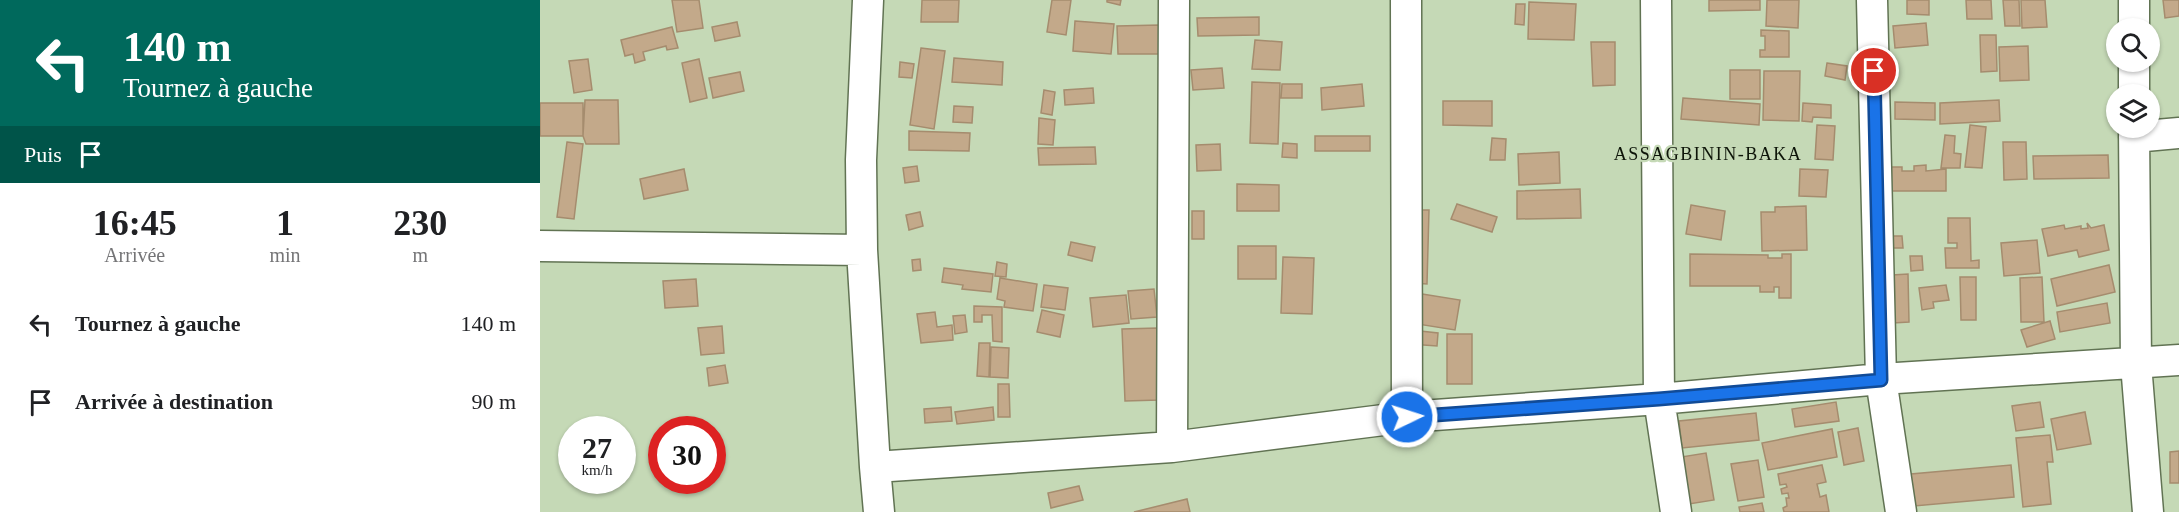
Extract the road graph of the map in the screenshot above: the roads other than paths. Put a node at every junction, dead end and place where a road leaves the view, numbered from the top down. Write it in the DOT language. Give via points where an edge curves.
graph roads {
  1 [pos="868,0"];
  2 [pos="1174,0"];
  3 [pos="1406,0"];
  4 [pos="1656,0"];
  5 [pos="1872,0"];
  6 [pos="2133,0"];
  7 [pos="2134,18"];
  8 [pos="2160,133"];
  9 [pos="2179,133"];
  10 [pos="2134,138"];
  11 [pos="540,246"];
  12 [pos="862,250"];
  13 [pos="2179,360"];
  14 [pos="2136,364"];
  15 [pos="1881,380"];
  16 [pos="1659,399"];
  17 [pos="1407,417"];
  18 [pos="1172,447"];
  19 [pos="875,467"];
  20 [pos="879,512"];
  21 [pos="1676,512"];
  22 [pos="1901,512"];
  23 [pos="2148,512"];
  1 -- 12 [label="street" via="861,160"];
  2 -- 18 [label="street"];
  3 -- 17 [label="street"];
  4 -- 16 [label="street"];
  5 -- 15 [label="street"];
  6 -- 7 [label="street"];
  8 -- 9 [label="street"];
  10 -- 14 [label="street"];
  11 -- 12 [label="street"];
  12 -- 19 [label="street"];
  13 -- 14 [label="street"];
  14 -- 15 [label="street"];
  14 -- 23 [label="street"];
  15 -- 16 [label="street"];
  15 -- 22 [label="street"];
  16 -- 17 [label="street"];
  16 -- 21 [label="street"];
  17 -- 18 [label="street"];
  18 -- 19 [label="street"];
  19 -- 20 [label="street"];
}
